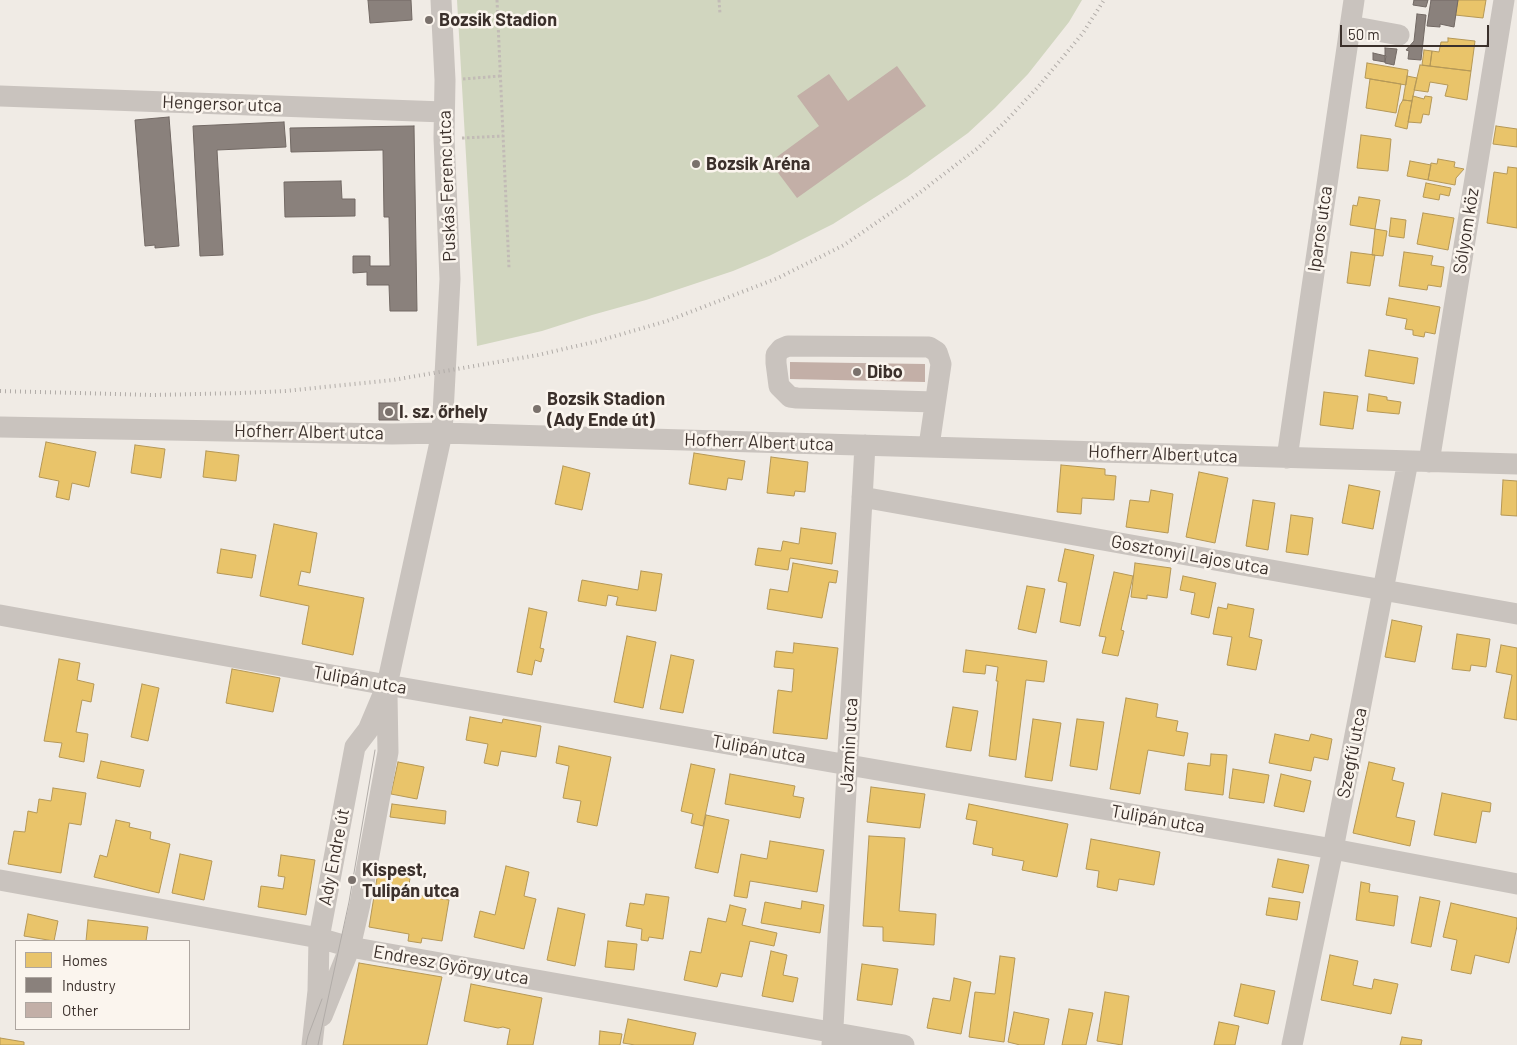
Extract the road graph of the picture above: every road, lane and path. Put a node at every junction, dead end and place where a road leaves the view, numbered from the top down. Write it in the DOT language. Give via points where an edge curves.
graph roads {
  1 [pos="441,0"];
  2 [pos="497,0"];
  3 [pos="719,0"];
  4 [pos="1354,0"];
  5 [pos="1504,0"];
  6 [pos="720,14"];
  7 [pos="1350,26"];
  8 [pos="1399,34"];
  9 [pos="500,76"];
  10 [pos="445,80"];
  11 [pos="0,96"];
  12 [pos="444,112"];
  13 [pos="503,136"];
  14 [pos="444,138"];
  15 [pos="509,268"];
  16 [pos="446,372"];
  17 [pos="935,402"];
  18 [pos="0,427"];
  19 [pos="442,433"];
  20 [pos="865,445"];
  21 [pos="929,446"];
  22 [pos="1287,458"];
  23 [pos="1419,461"];
  24 [pos="1517,464"];
  25 [pos="862,497"];
  26 [pos="1384,590"];
  27 [pos="1517,614"];
  28 [pos="0,615"];
  29 [pos="387,685"];
  30 [pos="848,764"];
  31 [pos="1333,849"];
  32 [pos="0,880"];
  33 [pos="1517,884"];
  34 [pos="319,938"];
  35 [pos="350,948"];
  36 [pos="833,1039"];
  37 [pos="313,1041"];
  38 [pos="904,1045"];
  39 [pos="1292,1045"];
  1 -- 10 [label="street, Puskás Ferenc utca"];
  2 -- 9 [label="path"];
  3 -- 6 [label="path"];
  4 -- 7 [label="street, Iparos utca"];
  5 -- 23 [label="street, Sólyom köz"];
  7 -- 8 [label="street"];
  7 -- 22 [label="street, Iparos utca"];
  9 -- 10 [label="path"];
  9 -- 13 [label="path"];
  10 -- 12 [label="street, Puskás Ferenc utca"];
  11 -- 12 [label="street, Hengersor utca"];
  12 -- 14 [label="street, Puskás Ferenc utca"];
  13 -- 14 [label="path"];
  13 -- 15 [label="path"];
  14 -- 16 [label="street, Puskás Ferenc utca" via="450,279"];
  16 -- 19 [label="street, Ady Endre út"];
  17 -- 17 [label="street" via="790,397 779,386 776,355 788,346 929,347 937,352 941,364"];
  17 -- 21 [label="street"];
  18 -- 19 [label="street, Hofherr Albert utca"];
  19 -- 20 [label="street, Hofherr Albert utca"];
  19 -- 29 [label="street, Ady Endre út"];
  20 -- 21 [label="street, Hofherr Albert utca"];
  20 -- 25 [label="street, Jázmin utca"];
  21 -- 22 [label="street, Hofherr Albert utca"];
  22 -- 23 [label="street, Hofherr Albert utca"];
  23 -- 24 [label="street, Hofherr Albert utca"];
  23 -- 26 [label="street, Szegfű utca"];
  25 -- 26 [label="street, Gosztonyi Lajos utca"];
  25 -- 30 [label="street, Jázmin utca"];
  26 -- 27 [label="street, Gosztonyi Lajos utca"];
  26 -- 31 [label="street, Szegfű utca"];
  28 -- 29 [label="street, Tulipán utca"];
  29 -- 30 [label="street, Tulipán utca"];
  29 -- 34 [label="street, Ady Endre út" via="368,730 355,748"];
  29 -- 35 [label="street, Ady Endre út" via="388,752"];
  30 -- 31 [label="street, Tulipán utca"];
  30 -- 36 [label="street, Jázmin utca"];
  31 -- 33 [label="street, Tulipán utca"];
  31 -- 39 [label="street, Szegfű utca"];
  32 -- 34 [label="street, Endresz György utca"];
  34 -- 35 [label="street, Endresz György utca"];
  34 -- 37 [label="street, Ady Endre út"];
  35 -- 36 [label="street, Endresz György utca"];
  35 -- 37 [label="street, Ady Endre út"];
  36 -- 38 [label="street, Endresz György utca"];
}
